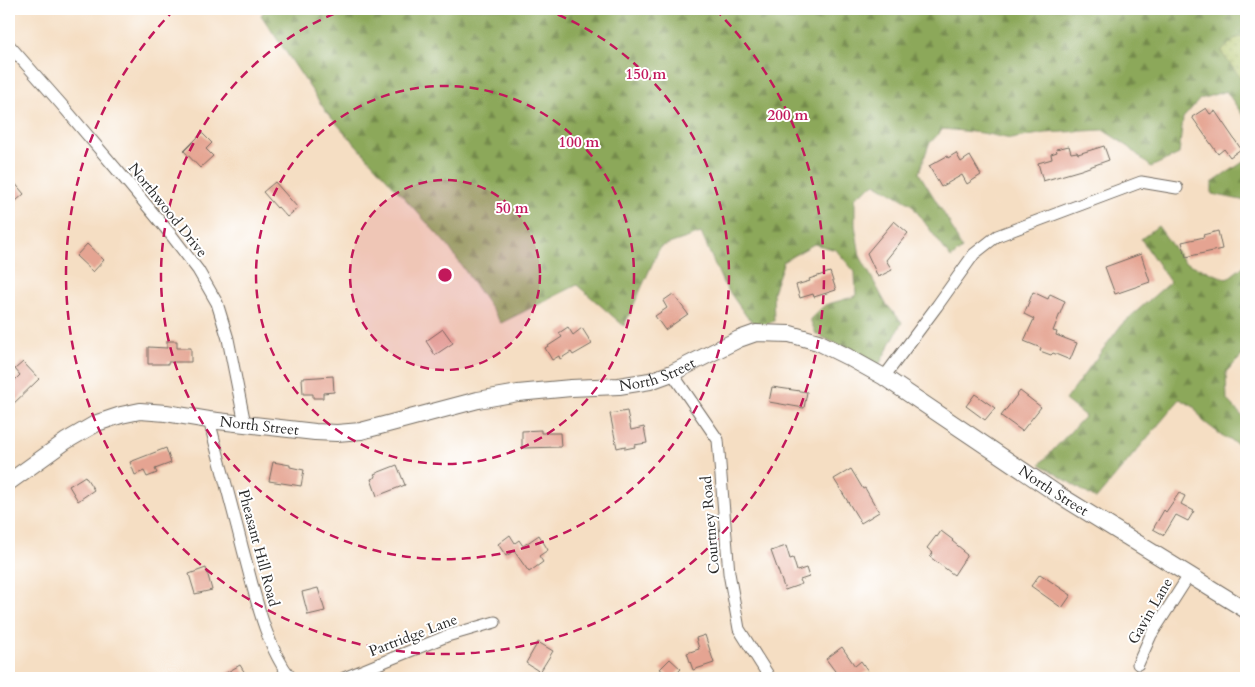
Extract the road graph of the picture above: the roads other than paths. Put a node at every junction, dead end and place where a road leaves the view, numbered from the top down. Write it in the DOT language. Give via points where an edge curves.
graph roads {
  1 [pos="9,45"];
  2 [pos="1178,188"];
  3 [pos="672,373"];
  4 [pos="884,377"];
  5 [pos="209,420"];
  6 [pos="245,424"];
  7 [pos="9,482"];
  8 [pos="1190,574"];
  9 [pos="1246,610"];
  10 [pos="495,622"];
  11 [pos="1138,664"];
  12 [pos="291,678"];
  13 [pos="344,678"];
  14 [pos="770,678"];
  1 -- 6 [label="street, Northwood Drive" via="198,270 217,303 228,339"];
  2 -- 4 [label="street" via="1141,182 997,236 974,254"];
  3 -- 4 [label="street, North Street" via="739,338 756,333 790,334 818,342"];
  3 -- 6 [label="street, North Street" via="650,381 619,386 518,393 361,431 315,432"];
  3 -- 14 [label="street, Courtney Road" via="718,440 729,573 739,629"];
  4 -- 8 [label="street, North Street" via="1056,493"];
  5 -- 6 [label="street, North Street"];
  5 -- 7 [label="street, North Street" via="140,411 121,415 97,423 66,441"];
  5 -- 12 [label="street, Pheasant Hill Road" via="264,625"];
  8 -- 9 [label="street, North Street"];
  8 -- 11 [label="street, Gavin Lane" via="1151,635"];
  10 -- 13 [label="street, Partridge Lane" via="447,636"];
}
